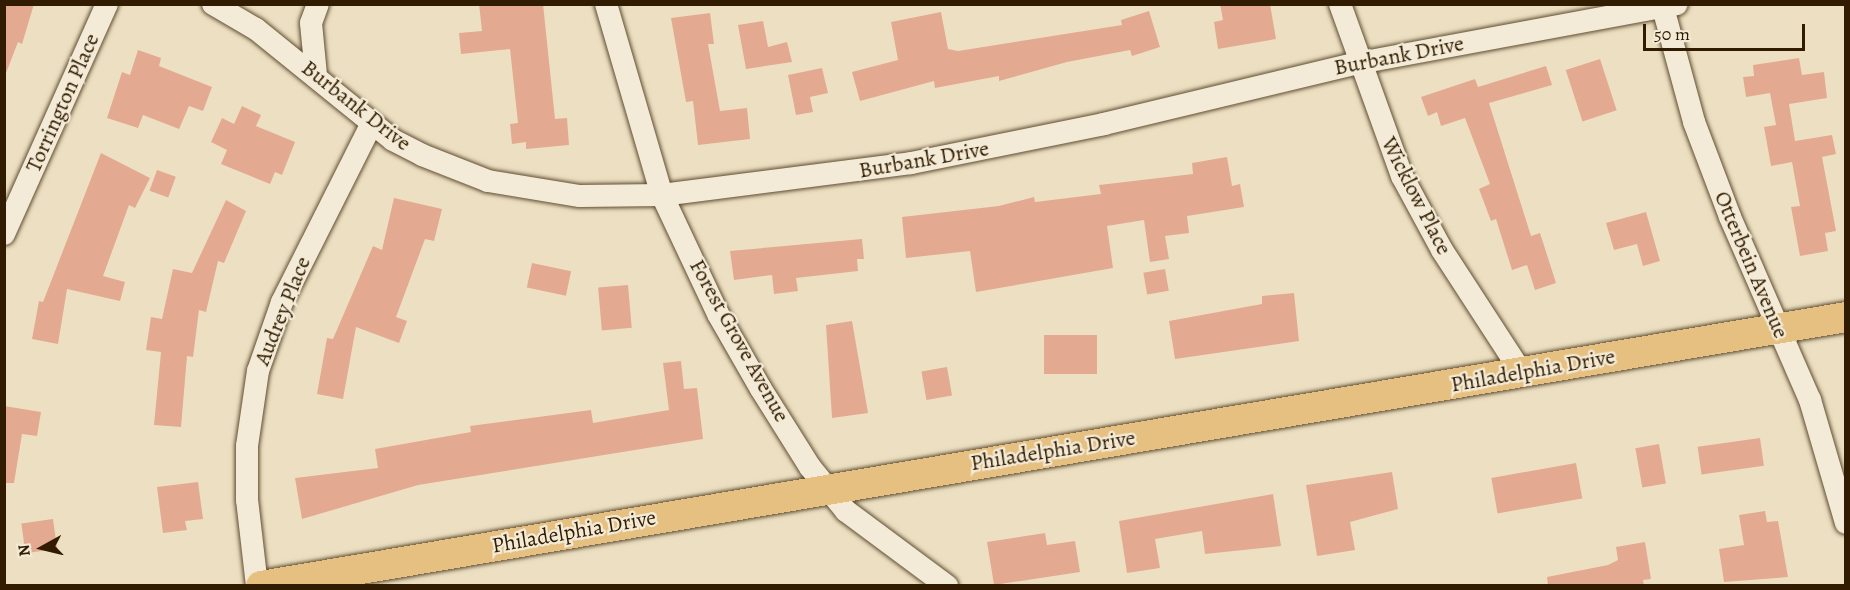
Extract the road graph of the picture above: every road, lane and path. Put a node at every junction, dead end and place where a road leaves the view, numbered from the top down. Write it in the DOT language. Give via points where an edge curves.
graph roads {
  1 [pos="107,4"];
  2 [pos="213,4"];
  3 [pos="318,4"];
  4 [pos="606,4"];
  5 [pos="1340,4"];
  6 [pos="1668,5"];
  7 [pos="1359,63"];
  8 [pos="316,75"];
  9 [pos="372,123"];
  10 [pos="662,195"];
  11 [pos="4,234"];
  12 [pos="1845,317"];
  13 [pos="1778,329"];
  14 [pos="1522,373"];
  15 [pos="826,489"];
  16 [pos="1845,523"];
  17 [pos="259,585"];
  18 [pos="947,585"];
  1 -- 11 [label="street, Torrington Place"];
  2 -- 8 [label="street, Burbank Drive" via="255,28"];
  3 -- 8 [label="street" via="312,23"];
  4 -- 10 [label="street, Forest Grove Avenue"];
  5 -- 7 [label="street, Wicklow Place"];
  6 -- 7 [label="street, Burbank Drive"];
  6 -- 13 [label="street, Otterbein Avenue" via="1694,122"];
  7 -- 10 [label="street, Burbank Drive" via="934,159"];
  7 -- 14 [label="street, Wicklow Place" via="1385,138 1421,214"];
  8 -- 9 [label="street, Burbank Drive"];
  9 -- 10 [label="street, Burbank Drive" via="422,155 508,186 580,196"];
  9 -- 17 [label="street, Audrey Place" via="282,302 258,371 247,446 247,500"];
  10 -- 15 [label="street, Forest Grove Avenue" via="724,324"];
  12 -- 13 [label="main road, Philadelphia Drive"];
  13 -- 14 [label="main road, Philadelphia Drive"];
  13 -- 16 [label="street, Otterbein Avenue" via="1827,448"];
  14 -- 15 [label="main road, Philadelphia Drive"];
  15 -- 17 [label="main road, Philadelphia Drive"];
  15 -- 18 [label="street, Forest Grove Avenue" via="892,548"];
}
